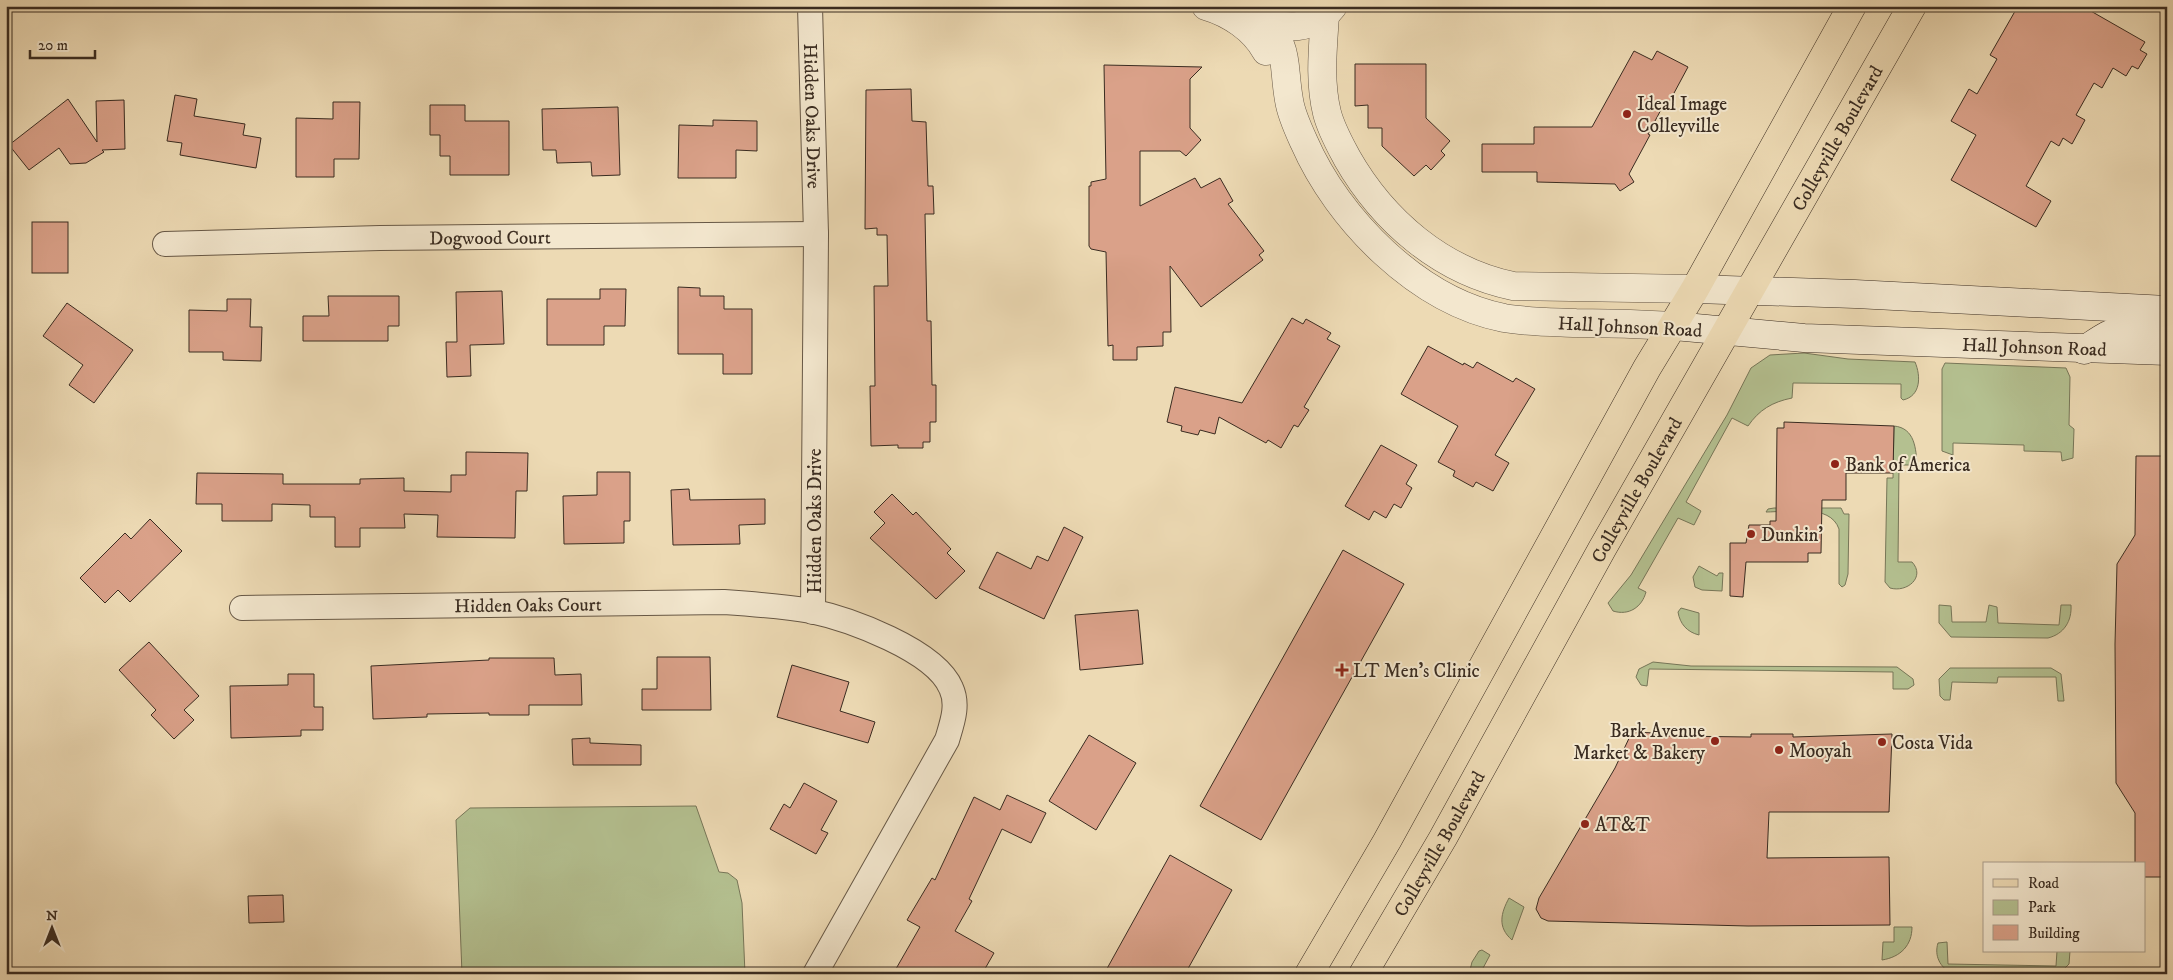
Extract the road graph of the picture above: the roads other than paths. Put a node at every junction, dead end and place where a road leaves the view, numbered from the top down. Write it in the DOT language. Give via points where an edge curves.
graph roads {
  1 [pos="810,6"];
  2 [pos="1206,6"];
  3 [pos="1852,6"];
  4 [pos="1912,6"];
  5 [pos="1329,11"];
  6 [pos="1255,12"];
  7 [pos="1289,100"];
  8 [pos="1345,154"];
  9 [pos="1315,167"];
  10 [pos="816,234"];
  11 [pos="165,244"];
  12 [pos="1448,262"];
  13 [pos="1420,280"];
  14 [pos="1696,289"];
  15 [pos="1752,291"];
  16 [pos="2167,310"];
  17 [pos="1674,326"];
  18 [pos="2167,326"];
  19 [pos="1727,332"];
  20 [pos="2084,350"];
  21 [pos="2167,351"];
  22 [pos="242,608"];
  23 [pos="813,612"];
  24 [pos="815,974"];
  25 [pos="1309,974"];
  26 [pos="1364,974"];
  1 -- 10 [label="street, Hidden Oaks Drive"];
  2 -- 7 [label="street" via="1238,21 1258,40"];
  3 -- 14 [label="main road"];
  4 -- 15 [label="main road, Colleyville Boulevard"];
  5 -- 6 [label="street" via="1308,25 1293,27 1278,26"];
  5 -- 8 [label="street, Hall Johnson Road" via="1322,60 1323,97 1332,130"];
  6 -- 7 [label="street, Hall Johnson Road" via="1280,43"];
  7 -- 9 [label="street, Hall Johnson Road"];
  8 -- 9 [label="street"];
  8 -- 12 [label="street, Hall Johnson Road" via="1367,190 1388,214"];
  9 -- 13 [label="street, Hall Johnson Road" via="1366,236 1389,258"];
  10 -- 11 [label="street, Dogwood Court" via="380,238"];
  10 -- 23 [label="street, Hidden Oaks Drive"];
  12 -- 13 [label="street"];
  12 -- 14 [label="street, Hall Johnson Road" via="1491,281 1513,286"];
  13 -- 17 [label="street, Hall Johnson Road" via="1472,308 1504,318"];
  14 -- 15 [label="street, Hall Johnson Road"];
  14 -- 17 [label="main road"];
  15 -- 16 [label="street, Hall Johnson Road"];
  15 -- 19 [label="main road, Colleyville Boulevard"];
  17 -- 19 [label="street, Hall Johnson Road"];
  17 -- 25 [label="main road" via="1647,368 1387,840"];
  18 -- 20 [label="street" via="2112,333"];
  19 -- 20 [label="street, Hall Johnson Road"];
  19 -- 26 [label="main road, Colleyville Boulevard"];
  20 -- 21 [label="street, Hall Johnson Road"];
  22 -- 23 [label="street, Hidden Oaks Court" via="724,602"];
  23 -- 24 [label="street, Hidden Oaks Drive" via="852,623 924,658 942,673 955,702 954,719 947,740"];
}
